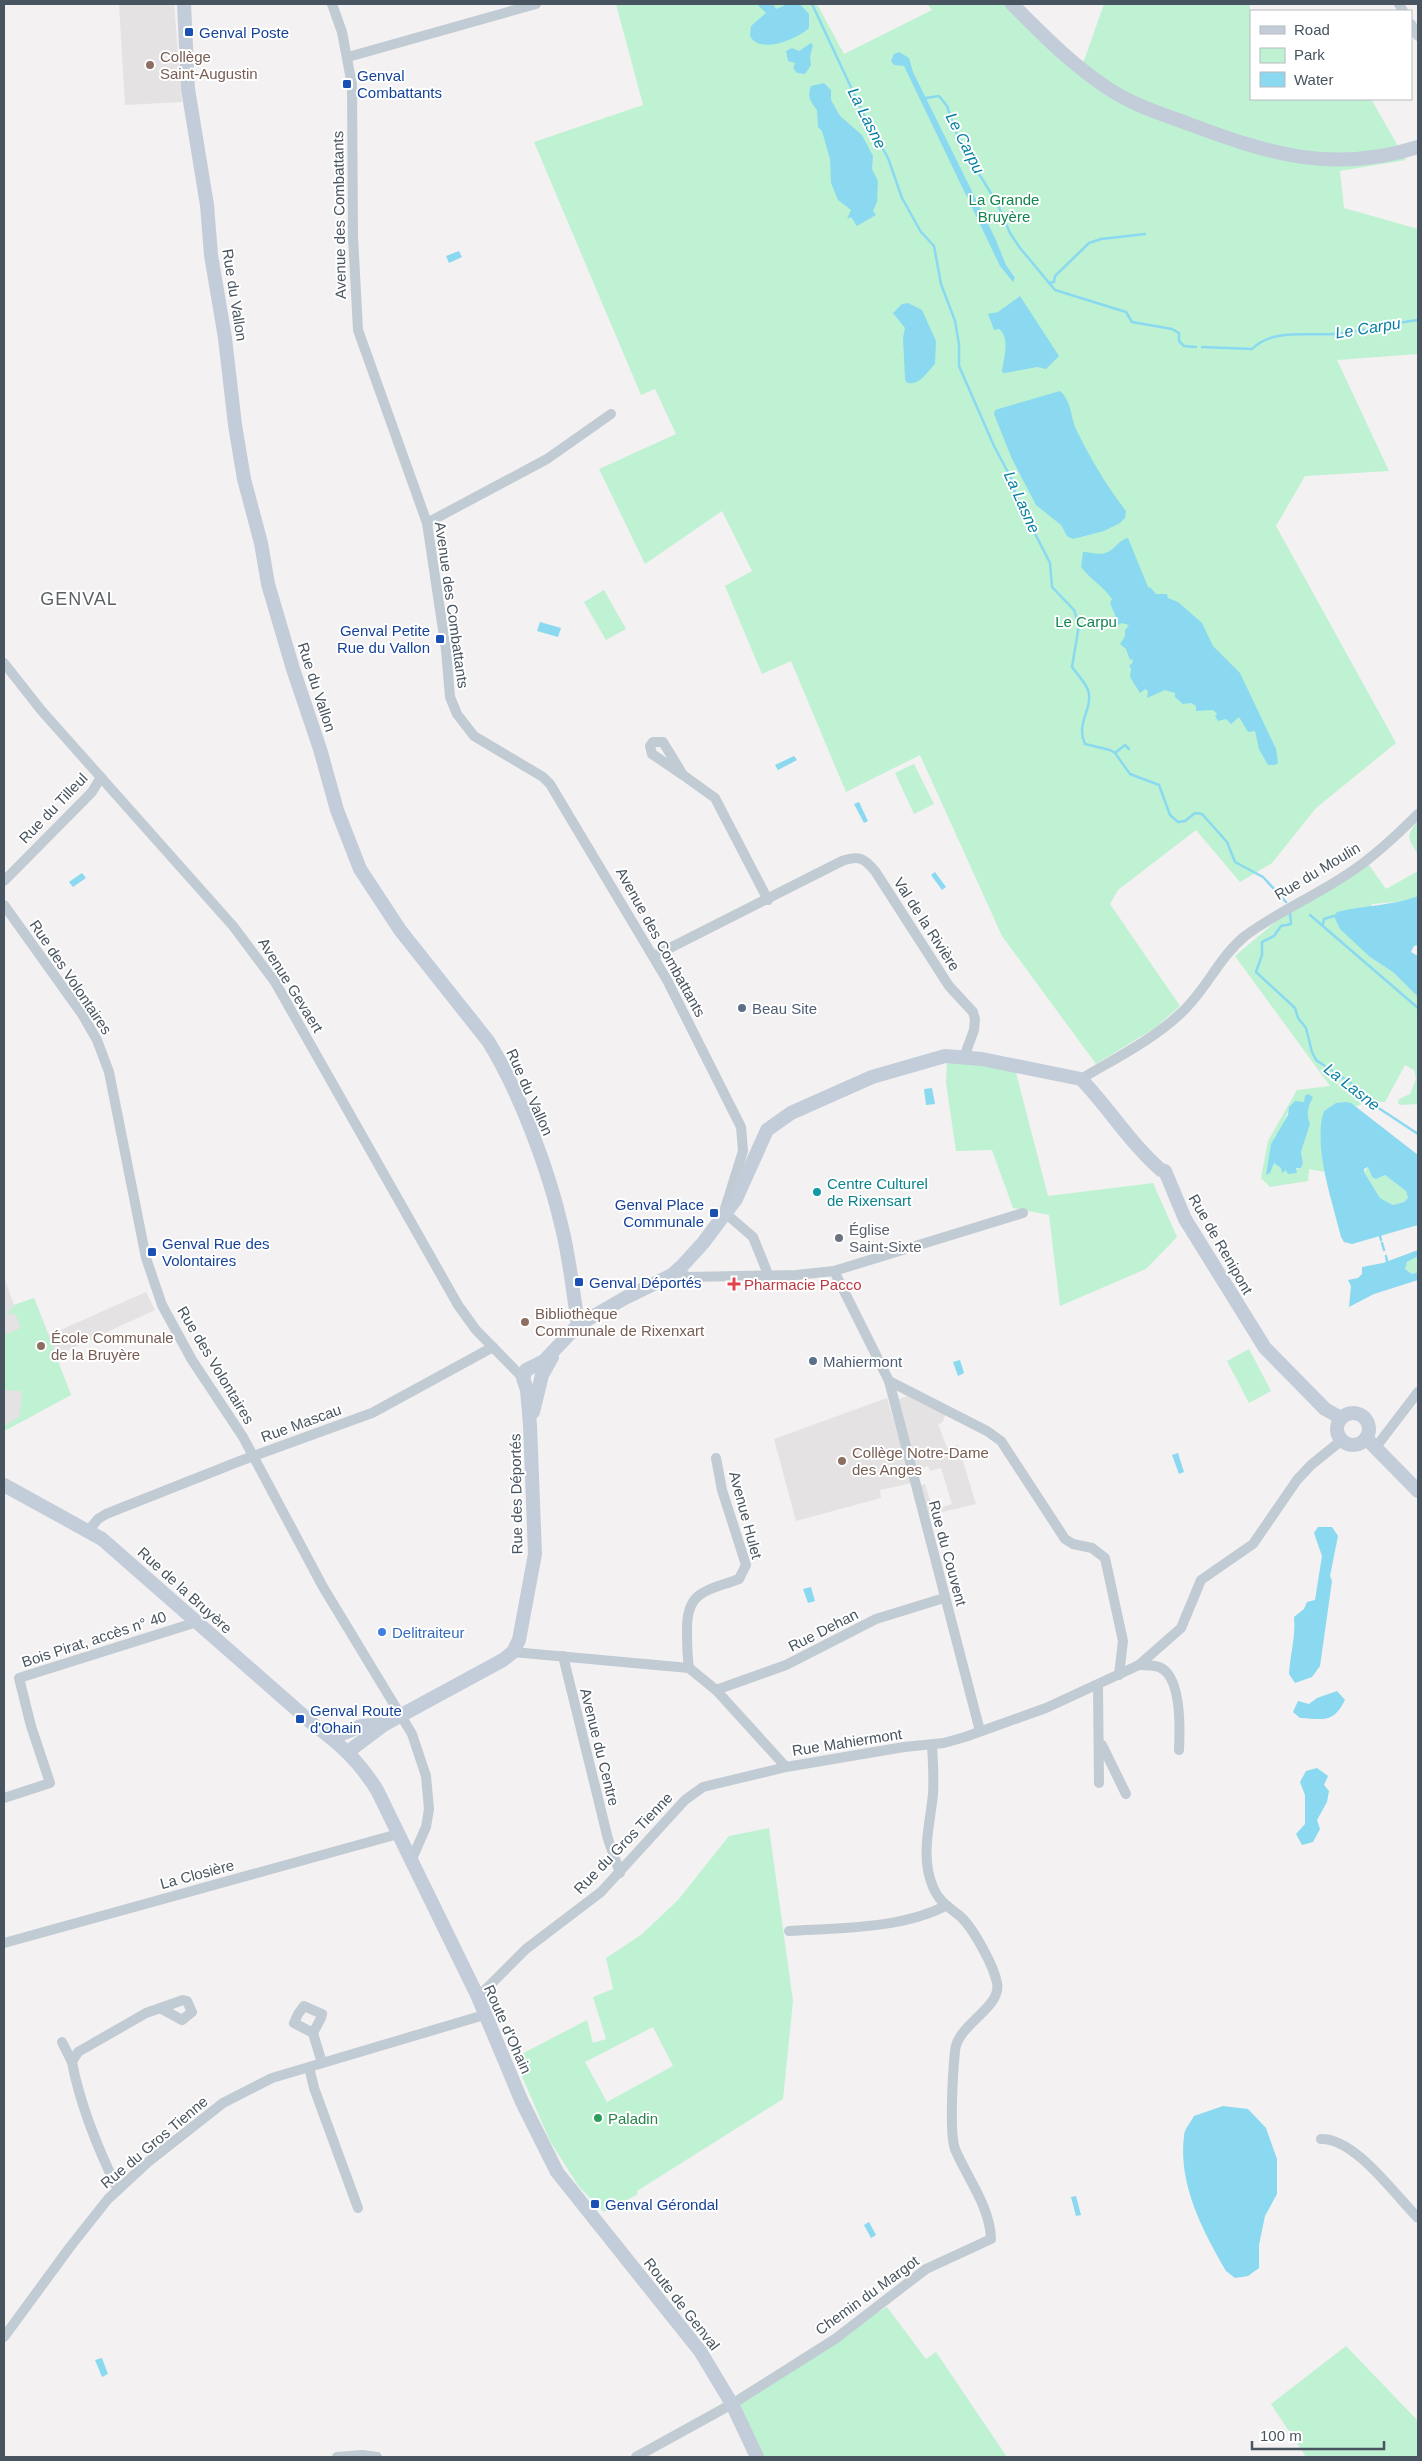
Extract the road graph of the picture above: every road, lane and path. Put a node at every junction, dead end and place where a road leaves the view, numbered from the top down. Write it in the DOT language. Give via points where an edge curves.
graph roads {
  1 [pos="184,4"];
  2 [pos="332,4"];
  3 [pos="536,4"];
  4 [pos="1012,4"];
  5 [pos="348,57"];
  6 [pos="1418,147"];
  7 [pos="611,414"];
  8 [pos="427,523"];
  9 [pos="4,663"];
  10 [pos="683,775"];
  11 [pos="101,777"];
  12 [pos="1418,814"];
  13 [pos="4,881"];
  14 [pos="768,900"];
  15 [pos="4,905"];
  16 [pos="654,956"];
  17 [pos="964,1057"];
  18 [pos="1081,1079"];
  19 [pos="724,1212"];
  20 [pos="1023,1213"];
  21 [pos="677,1271"];
  22 [pos="834,1271"];
  23 [pos="768,1274"];
  24 [pos="578,1325"];
  25 [pos="493,1346"];
  26 [pos="532,1375"];
  27 [pos="889,1382"];
  28 [pos="1418,1392"];
  29 [pos="1341,1418"];
  30 [pos="1342,1440"];
  31 [pos="1371,1443"];
  32 [pos="254,1456"];
  33 [pos="716,1458"];
  34 [pos="4,1485"];
  35 [pos="1418,1491"];
  36 [pos="89,1530"];
  37 [pos="944,1598"];
  38 [pos="197,1622"];
  39 [pos="514,1652"];
  40 [pos="563,1656"];
  41 [pos="1139,1665"];
  42 [pos="689,1668"];
  43 [pos="1119,1675"];
  44 [pos="1098,1686"];
  45 [pos="716,1690"];
  46 [pos="402,1716"];
  47 [pos="385,1724"];
  48 [pos="980,1731"];
  49 [pos="332,1738"];
  50 [pos="1100,1740"];
  51 [pos="932,1745"];
  52 [pos="1179,1750"];
  53 [pos="349,1751"];
  54 [pos="786,1767"];
  55 [pos="1098,1782"];
  56 [pos="1126,1794"];
  57 [pos="4,1798"];
  58 [pos="398,1834"];
  59 [pos="411,1861"];
  60 [pos="620,1873"];
  61 [pos="945,1906"];
  62 [pos="789,1931"];
  63 [pos="4,1943"];
  64 [pos="478,1997"];
  65 [pos="162,2008"];
  66 [pos="484,2015"];
  67 [pos="313,2033"];
  68 [pos="62,2042"];
  69 [pos="72,2062"];
  70 [pos="322,2063"];
  71 [pos="309,2067"];
  72 [pos="1321,2139"];
  73 [pos="118,2190"];
  74 [pos="582,2205"];
  75 [pos="358,2208"];
  76 [pos="1418,2218"];
  77 [pos="4,2338"];
  78 [pos="732,2404"];
  79 [pos="337,2457"];
  80 [pos="377,2457"];
  81 [pos="636,2457"];
  82 [pos="757,2457"];
  1 -- 24 [label="street, Rue du Vallon" via="188,88 207,204 235,425 268,584 290,660 337,810 360,869 400,930 488,1041 524,1114 562,1227"];
  2 -- 5 [label="street, Avenue des Combattants"];
  3 -- 5 [label="street"];
  4 -- 6 [label="street" via="1063,55 1110,90 1138,105 1245,145 1278,154 1343,160 1374,158"];
  5 -- 8 [label="street, Avenue des Combattants" via="352,85 353,237 358,330"];
  7 -- 8 [label="street" via="547,459"];
  8 -- 16 [label="street, Avenue des Combattants" via="450,697 457,714 474,736 544,777 550,784"];
  9 -- 11 [label="street, Avenue Gevaert"];
  10 -- 14 [label="street" via="715,798"];
  11 -- 13 [label="street, Rue du Tilleul" via="92,792"];
  11 -- 25 [label="street, Avenue Gevaert" via="266,968 452,1297 476,1330"];
  12 -- 18 [label="street, Rue du Moulin" via="1355,869 1276,914 1226,954 1180,1015"];
  14 -- 16 [label="street, Val de la Rivière"];
  14 -- 17 [label="street, Val de la Rivière" via="854,856 866,861 949,986 973,1012 974,1030"];
  15 -- 32 [label="street, Rue des Volontaires" via="97,1040 109,1072 146,1258 157,1294 188,1353"];
  16 -- 19 [label="street, Avenue des Combattants" via="741,1127 744,1151"];
  17 -- 18 [label="street"];
  17 -- 19 [label="street" via="945,1056 872,1077 774,1123 760,1141 736,1200"];
  18 -- 29 [label="street, Rue de Renipont" via="1136,1146 1165,1171 1185,1219 1265,1348 1325,1409"];
  19 -- 21 [label="street" via="703,1243"];
  19 -- 23 [label="street" via="753,1237"];
  20 -- 22 [label="street"];
  21 -- 23 [label="street" via="688,1277"];
  21 -- 24 [label="street"];
  22 -- 23 [label="street"];
  22 -- 27 [label="street, Rue du Couvent"];
  24 -- 26 [label="street"];
  25 -- 26 [label="street, Avenue Gevaert"];
  25 -- 32 [label="street, Rue Mascau" via="372,1413"];
  26 -- 39 [label="street, Rue des Déportés" via="530,1424 535,1554 521,1635"];
  27 -- 37 [label="street, Rue du Couvent"];
  27 -- 43 [label="street" via="1001,1441 1065,1539 1092,1548 1105,1558 1123,1641"];
  28 -- 31 [label="street"];
  29 -- 30 [label="street" via="1337,1429"];
  29 -- 31 [label="street" via="1350,1413 1361,1415 1368,1423"];
  30 -- 31 [label="street" via="1354,1445"];
  30 -- 41 [label="street, Rue Mahiermont" via="1297,1480 1253,1544 1201,1580 1181,1628"];
  31 -- 35 [label="street"];
  32 -- 36 [label="street, Rue Mascau" via="106,1514"];
  32 -- 46 [label="street, Rue des Volontaires" via="323,1587"];
  33 -- 42 [label="street, Avenue Hulet" via="722,1490 746,1565 739,1579 704,1592 691,1603 687,1616"];
  34 -- 36 [label="street, Rue de la Bruyère"];
  36 -- 38 [label="street, Rue de la Bruyère" via="113,1547"];
  37 -- 45 [label="street, Rue Dehan" via="876,1619 786,1665"];
  37 -- 48 [label="street, Rue du Couvent"];
  38 -- 49 [label="street, Rue de la Bruyère"];
  38 -- 57 [label="street, Bois Pirat, accès n° 40" via="18,1678 50,1783"];
  39 -- 40 [label="street"];
  39 -- 46 [label="street"];
  40 -- 42 [label="street"];
  40 -- 60 [label="street, Avenue du Centre" via="608,1839"];
  41 -- 43 [label="street, Rue Mahiermont"];
  41 -- 52 [label="street" via="1159,1667 1169,1678 1180,1715"];
  42 -- 45 [label="street, Rue Mahiermont"];
  43 -- 44 [label="street, Rue Mahiermont"];
  44 -- 48 [label="street, Rue Mahiermont" via="1017,1720"];
  44 -- 50 [label="street"];
  45 -- 54 [label="street, Rue Mahiermont"];
  46 -- 47 [label="street"];
  46 -- 59 [label="street" via="421,1759 428,1802 426,1827"];
  47 -- 49 [label="street" via="361,1726"];
  47 -- 53 [label="street"];
  48 -- 51 [label="street, Rue Mahiermont"];
  49 -- 53 [label="street, Route d'Ohain"];
  50 -- 55 [label="street"];
  50 -- 56 [label="street"];
  51 -- 54 [label="street, Rue Mahiermont"];
  51 -- 61 [label="street" via="934,1779 927,1863 933,1888"];
  53 -- 58 [label="street, Route d'Ohain" via="377,1790"];
  54 -- 60 [label="street, Rue du Gros Tienne" via="718,1781 698,1789"];
  58 -- 59 [label="street, Route d'Ohain"];
  58 -- 63 [label="street, La Closière"];
  59 -- 64 [label="street, Route d'Ohain"];
  60 -- 64 [label="street, Rue du Gros Tienne" via="580,1910 526,1949"];
  61 -- 62 [label="street" via="928,1914 871,1926"];
  61 -- 78 [label="street, Chemin du Margot" via="962,1918 986,1955 998,1984 993,2000 965,2029 956,2044 953,2127 954,2147 976,2189 991,2240 926,2269 834,2339"];
  64 -- 66 [label="street, Route d'Ohain"];
  65 -- 69 [label="street" via="111,2031 78,2052"];
  66 -- 70 [label="street, Rue du Gros Tienne"];
  66 -- 74 [label="street, Route d'Ohain" via="542,2145"];
  67 -- 70 [label="street"];
  68 -- 69 [label="street"];
  69 -- 73 [label="street" via="83,2103"];
  70 -- 71 [label="street, Rue du Gros Tienne"];
  71 -- 73 [label="street, Rue du Gros Tienne" via="255,2085 223,2103"];
  71 -- 75 [label="street"];
  72 -- 76 [label="street" via="1349,2148"];
  73 -- 77 [label="street, Rue du Gros Tienne" via="75,2240"];
  74 -- 78 [label="street, Route de Genval" via="687,2333"];
  78 -- 81 [label="street"];
  78 -- 82 [label="street, Route de Genval"];
  79 -- 80 [label="street"];
}
